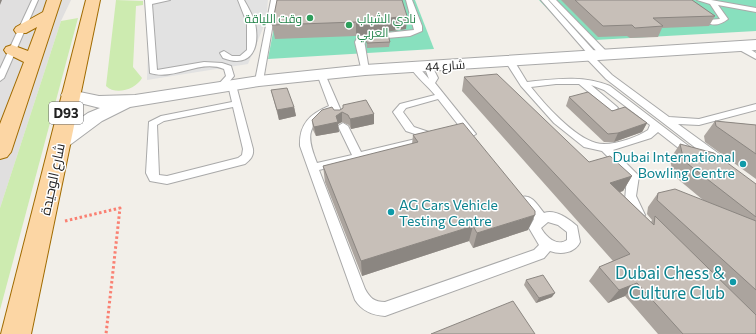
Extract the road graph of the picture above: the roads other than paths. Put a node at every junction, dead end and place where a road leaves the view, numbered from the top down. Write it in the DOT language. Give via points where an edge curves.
graph roads {
  1 [pos="35,0"];
  2 [pos="93,0"];
  3 [pos="167,0"];
  4 [pos="241,0"];
  5 [pos="274,0"];
  6 [pos="409,0"];
  7 [pos="544,0"];
  8 [pos="552,0"];
  9 [pos="700,0"];
  10 [pos="148,2"];
  11 [pos="713,2"];
  12 [pos="51,8"];
  13 [pos="756,10"];
  14 [pos="711,22"];
  15 [pos="21,30"];
  16 [pos="756,45"];
  17 [pos="739,46"];
  18 [pos="12,50"];
  19 [pos="224,53"];
  20 [pos="596,56"];
  21 [pos="756,57"];
  22 [pos="33,60"];
  23 [pos="510,61"];
  24 [pos="421,67"];
  25 [pos="365,70"];
  26 [pos="321,74"];
  27 [pos="0,78"];
  28 [pos="259,81"];
  29 [pos="581,81"];
  30 [pos="430,83"];
  31 [pos="525,85"];
  32 [pos="226,86"];
  33 [pos="70,95"];
  34 [pos="440,96"];
  35 [pos="135,101"];
  36 [pos="236,104"];
  37 [pos="756,107"];
  38 [pos="613,108"];
  39 [pos="666,120"];
  40 [pos="655,125"];
  41 [pos="343,126"];
  42 [pos="468,130"];
  43 [pos="455,133"];
  44 [pos="60,142"];
  45 [pos="479,144"];
  46 [pos="604,147"];
  47 [pos="0,152"];
  48 [pos="358,158"];
  49 [pos="725,164"];
  50 [pos="313,168"];
  51 [pos="712,168"];
  52 [pos="519,192"];
  53 [pos="541,219"];
  54 [pos="646,224"];
  55 [pos="548,245"];
  56 [pos="16,334"];
  1 -- 15 [label="lane"];
  2 -- 33 [label="main road, شارع الوحيدة / D93"];
  3 -- 10 [label="lane"];
  4 -- 19 [label="lane" via="252,23 251,50 245,57 238,58 226,56"];
  5 -- 28 [label="lane"];
  6 -- 25 [label="lane" via="418,31 410,34 361,38 359,42"];
  7 -- 20 [label="lane"];
  8 -- 20 [label="lane"];
  9 -- 11 [label="lane"];
  10 -- 32 [label="lane" via="153,71 159,73 213,64 226,66 230,76"];
  11 -- 13 [label="lane"];
  11 -- 14 [label="lane" via="724,21"];
  12 -- 15 [label="main road"];
  12 -- 22 [label="main road"];
  15 -- 18 [label="lane"];
  16 -- 17 [label="street, شارع 44"];
  17 -- 20 [label="street, شارع 44"];
  17 -- 21 [label="lane"];
  18 -- 22 [label="main road"];
  18 -- 27 [label="lane"];
  20 -- 23 [label="street, شارع 44"];
  20 -- 39 [label="lane" via="609,77"];
  22 -- 47 [label="main road"];
  23 -- 24 [label="street, شارع 44"];
  23 -- 31 [label="lane"];
  24 -- 25 [label="street, شارع 44"];
  24 -- 30 [label="lane" via="422,78"];
  24 -- 30 [label="lane" via="434,78"];
  25 -- 26 [label="street, شارع 44"];
  26 -- 28 [label="street, شارع 44"];
  26 -- 50 [label="lane" via="336,111 320,113 309,122 304,134 305,146"];
  28 -- 32 [label="street, شارع 44"];
  29 -- 31 [label="lane"];
  29 -- 38 [label="lane"];
  29 -- 40 [label="lane" via="602,85"];
  30 -- 34 [label="lane"];
  31 -- 46 [label="lane" via="581,141"];
  32 -- 35 [label="street, شارع 44"];
  32 -- 36 [label="lane"];
  33 -- 35 [label="street, شارع 44" via="99,102"];
  33 -- 44 [label="main road, شارع الوحيدة / D93"];
  34 -- 42 [label="lane"];
  34 -- 48 [label="lane" via="403,106 398,112 410,129 440,137"];
  35 -- 44 [label="street, شارع 44" via="95,117"];
  36 -- 36 [label="lane" via="161,119 152,124 154,178 167,180 241,161 246,157 249,153"];
  37 -- 39 [label="lane" via="699,122"];
  39 -- 49 [label="lane"];
  40 -- 46 [label="lane" via="653,132 647,136"];
  40 -- 51 [label="lane"];
  41 -- 48 [label="lane"];
  42 -- 43 [label="lane"];
  42 -- 45 [label="lane"];
  44 -- 56 [label="main road, شارع الوحيدة / D93"];
  46 -- 54 [label="lane" via="633,176 629,196 633,207"];
  48 -- 50 [label="lane"];
  50 -- 55 [label="lane" via="358,290 368,307 385,309 538,254"];
  52 -- 53 [label="lane"];
  53 -- 55 [label="lane" via="535,228 542,241"];
  53 -- 55 [label="lane" via="547,217 562,220 575,236 570,246 556,248"];
}
